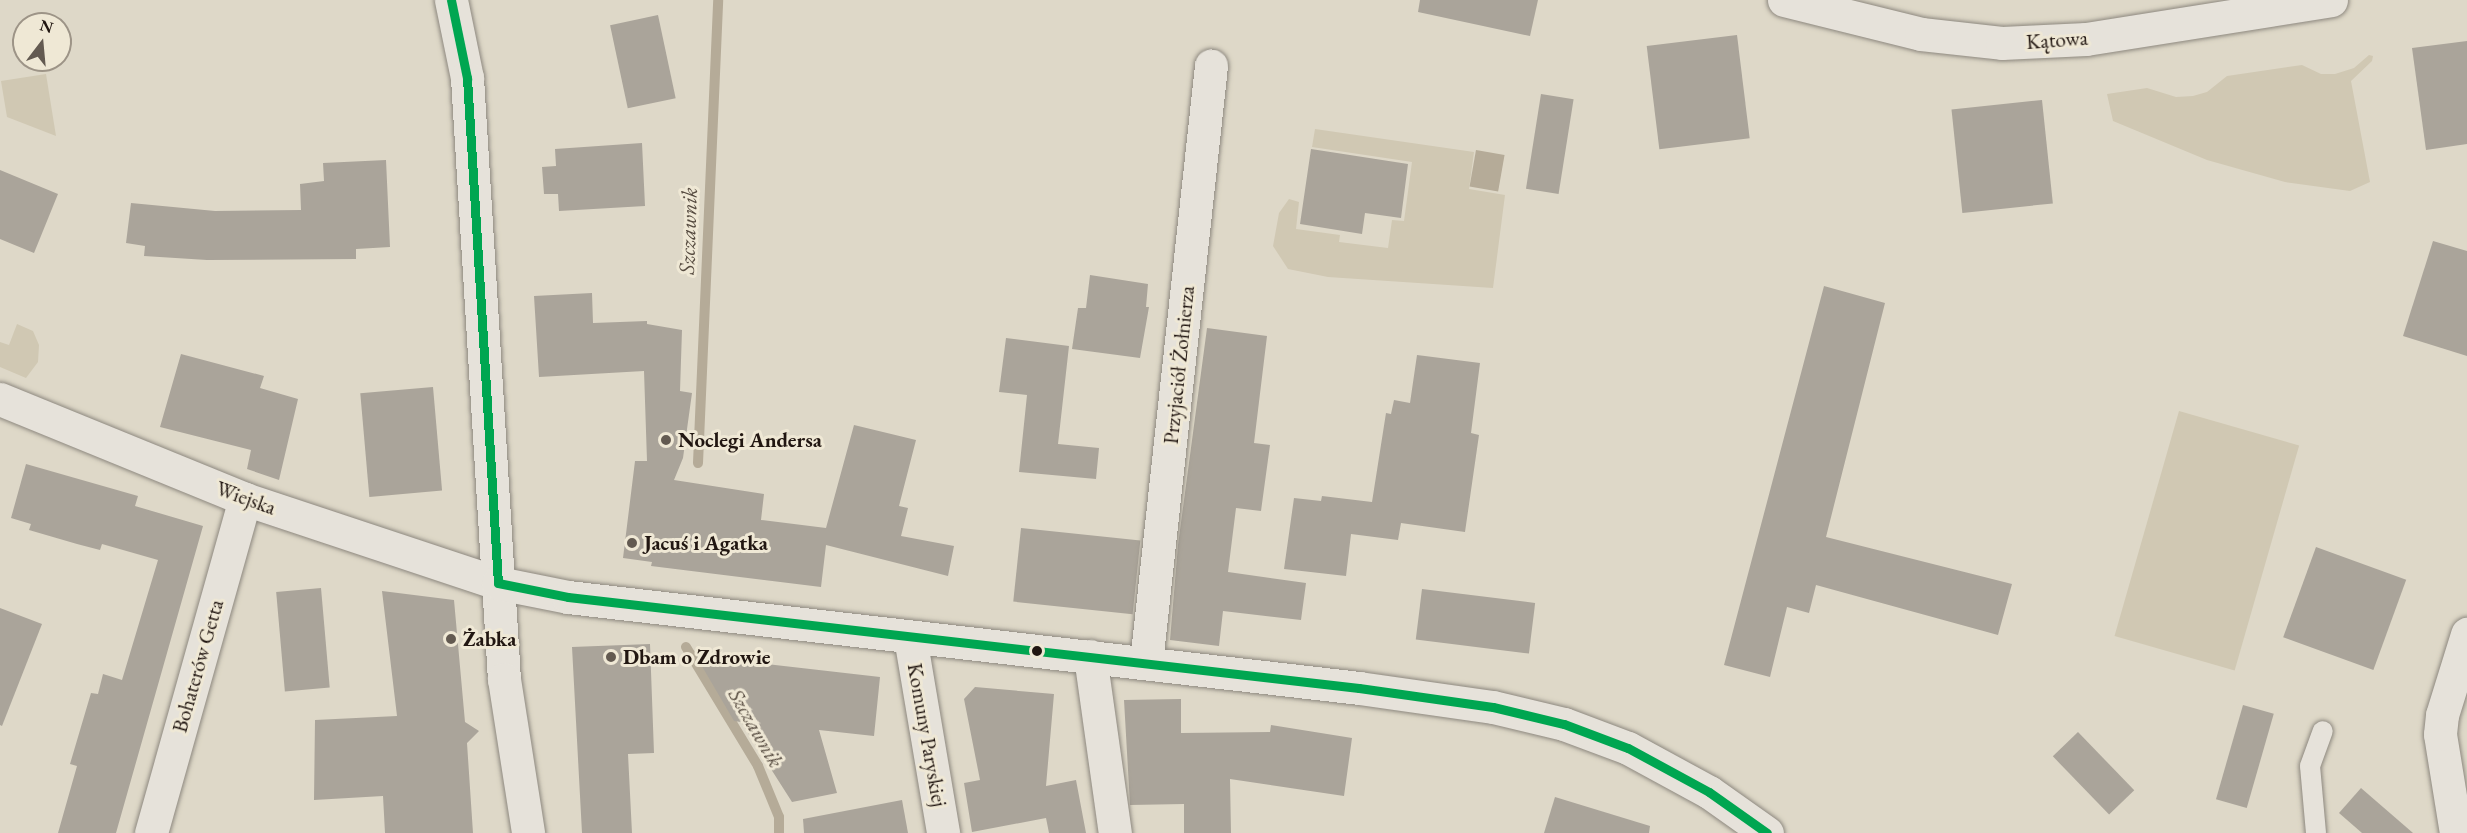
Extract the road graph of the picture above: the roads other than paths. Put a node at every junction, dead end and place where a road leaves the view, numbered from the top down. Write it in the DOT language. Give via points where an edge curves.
graph roads {
  1 [pos="451,0"];
  2 [pos="1784,0"];
  3 [pos="2331,0"];
  4 [pos="1211,66"];
  5 [pos="0,399"];
  6 [pos="245,499"];
  7 [pos="498,583"];
  8 [pos="2467,634"];
  9 [pos="910,636"];
  10 [pos="1090,656"];
  11 [pos="1146,663"];
  12 [pos="2323,731"];
  13 [pos="151,833"];
  14 [pos="528,833"];
  15 [pos="943,833"];
  16 [pos="1115,833"];
  17 [pos="1767,833"];
  18 [pos="2316,833"];
  19 [pos="2456,833"];
  1 -- 7 [label="street" via="467,78"];
  2 -- 3 [label="street, Kątowa" via="1921,34 2002,43 2086,39"];
  4 -- 11 [label="street, Przyjaciół Żołnierza"];
  5 -- 6 [label="street, Wiejska"];
  6 -- 7 [label="street, Wiejska"];
  6 -- 13 [label="street, Bohaterów Getta"];
  7 -- 9 [label="street, Wiejska" via="568,597"];
  7 -- 14 [label="street" via="507,708"];
  8 -- 19 [label="street" via="2442,715 2440,734"];
  9 -- 10 [label="street, Wiejska"];
  9 -- 15 [label="street, Komuny Paryskiej"];
  10 -- 11 [label="street, Wiejska"];
  10 -- 16 [label="street"];
  11 -- 17 [label="street, Wiejska" via="1493,707 1564,724 1628,748 1699,786"];
  12 -- 18 [label="lane" via="2310,766"];
}
